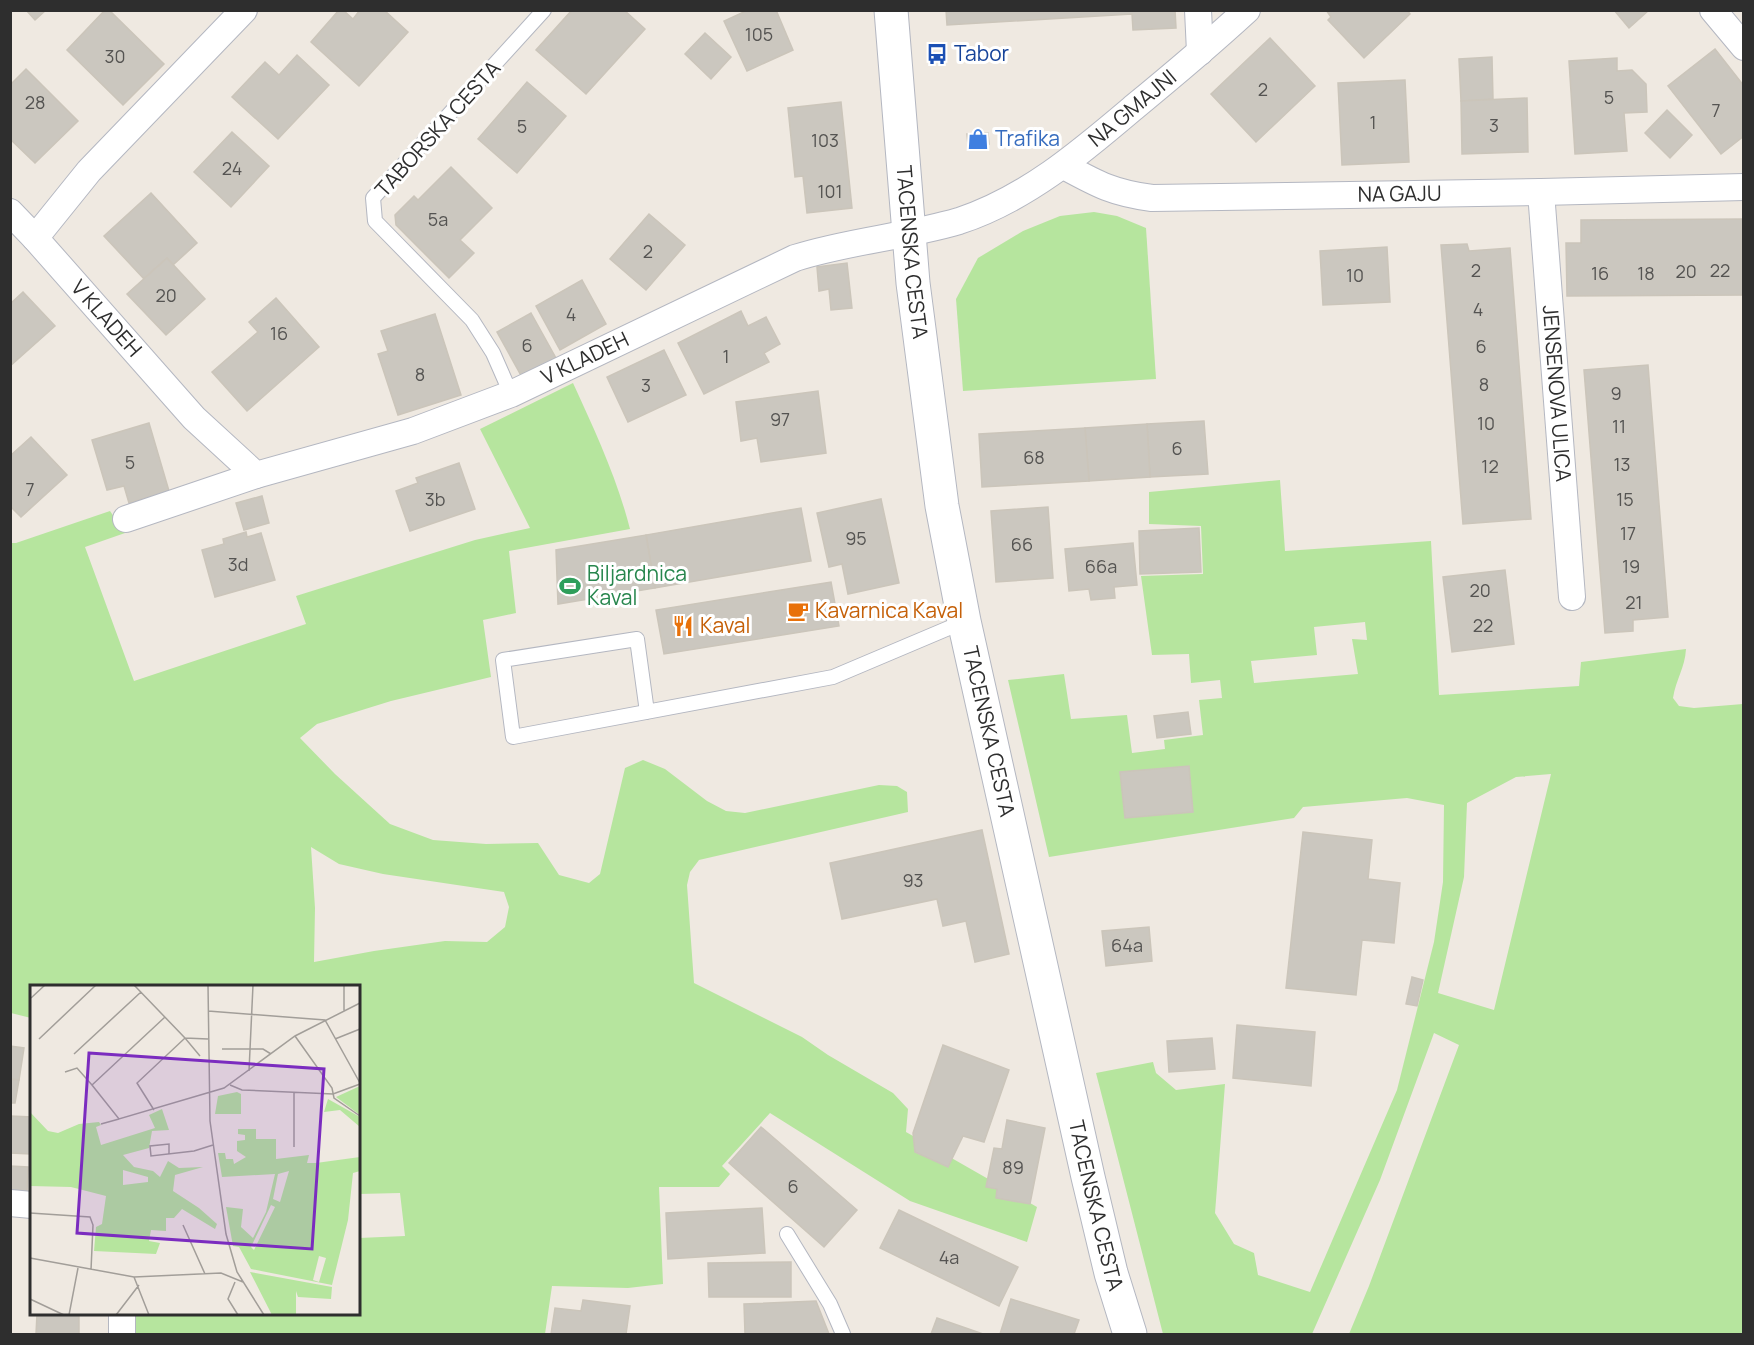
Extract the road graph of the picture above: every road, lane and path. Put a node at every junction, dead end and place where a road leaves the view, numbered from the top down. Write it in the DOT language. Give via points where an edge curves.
graph roads {
  1 [pos="244,10"];
  2 [pos="544,10"];
  3 [pos="891,10"];
  4 [pos="1198,10"];
  5 [pos="1247,10"];
  6 [pos="1713,10"];
  7 [pos="1743,47"];
  8 [pos="1200,52"];
  9 [pos="1064,166"];
  10 [pos="1743,186"];
  11 [pos="1541,192"];
  12 [pos="10,212"];
  13 [pos="910,233"];
  14 [pos="35,238"];
  15 [pos="511,394"];
  16 [pos="256,475"];
  17 [pos="126,519"];
  18 [pos="1572,597"];
  19 [pos="964,621"];
  20 [pos="647,712"];
  21 [pos="10,1203"];
  22 [pos="30,1205"];
  23 [pos="787,1234"];
  24 [pos="122,1315"];
  25 [pos="122,1335"];
  26 [pos="843,1335"];
  27 [pos="1130,1335"];
  1 -- 14 [label="street" via="90,171"];
  2 -- 15 [label="lane, TABORSKA CESTA" via="373,198 375,221 472,320 493,353"];
  3 -- 13 [label="main road, TACENSKA CESTA"];
  4 -- 8 [label="street"];
  5 -- 8 [label="street, NA GMAJNI"];
  6 -- 7 [label="street"];
  8 -- 9 [label="street, NA GMAJNI"];
  9 -- 11 [label="street, NA GAJU" via="1101,187 1152,198"];
  9 -- 13 [label="street, NA GMAJNI" via="1024,192 982,212"];
  10 -- 11 [label="street, NA GAJU"];
  11 -- 18 [label="street, JENSENOVA ULICA"];
  12 -- 14 [label="street, V KLADEH"];
  13 -- 15 [label="street, V KLADEH" via="795,258"];
  13 -- 19 [label="main road, TACENSKA CESTA" via="932,442"];
  14 -- 16 [label="street, V KLADEH" via="194,418"];
  15 -- 16 [label="street, V KLADEH" via="413,431"];
  16 -- 17 [label="street, V KLADEH"];
  19 -- 20 [label="lane" via="833,677"];
  19 -- 27 [label="main road, TACENSKA CESTA" via="1093,1199"];
  20 -- 20 [label="lane" via="637,639 503,660 513,737"];
  21 -- 22 [label="street"];
  23 -- 26 [label="lane" via="830,1304"];
  24 -- 25 [label="street"];
}
